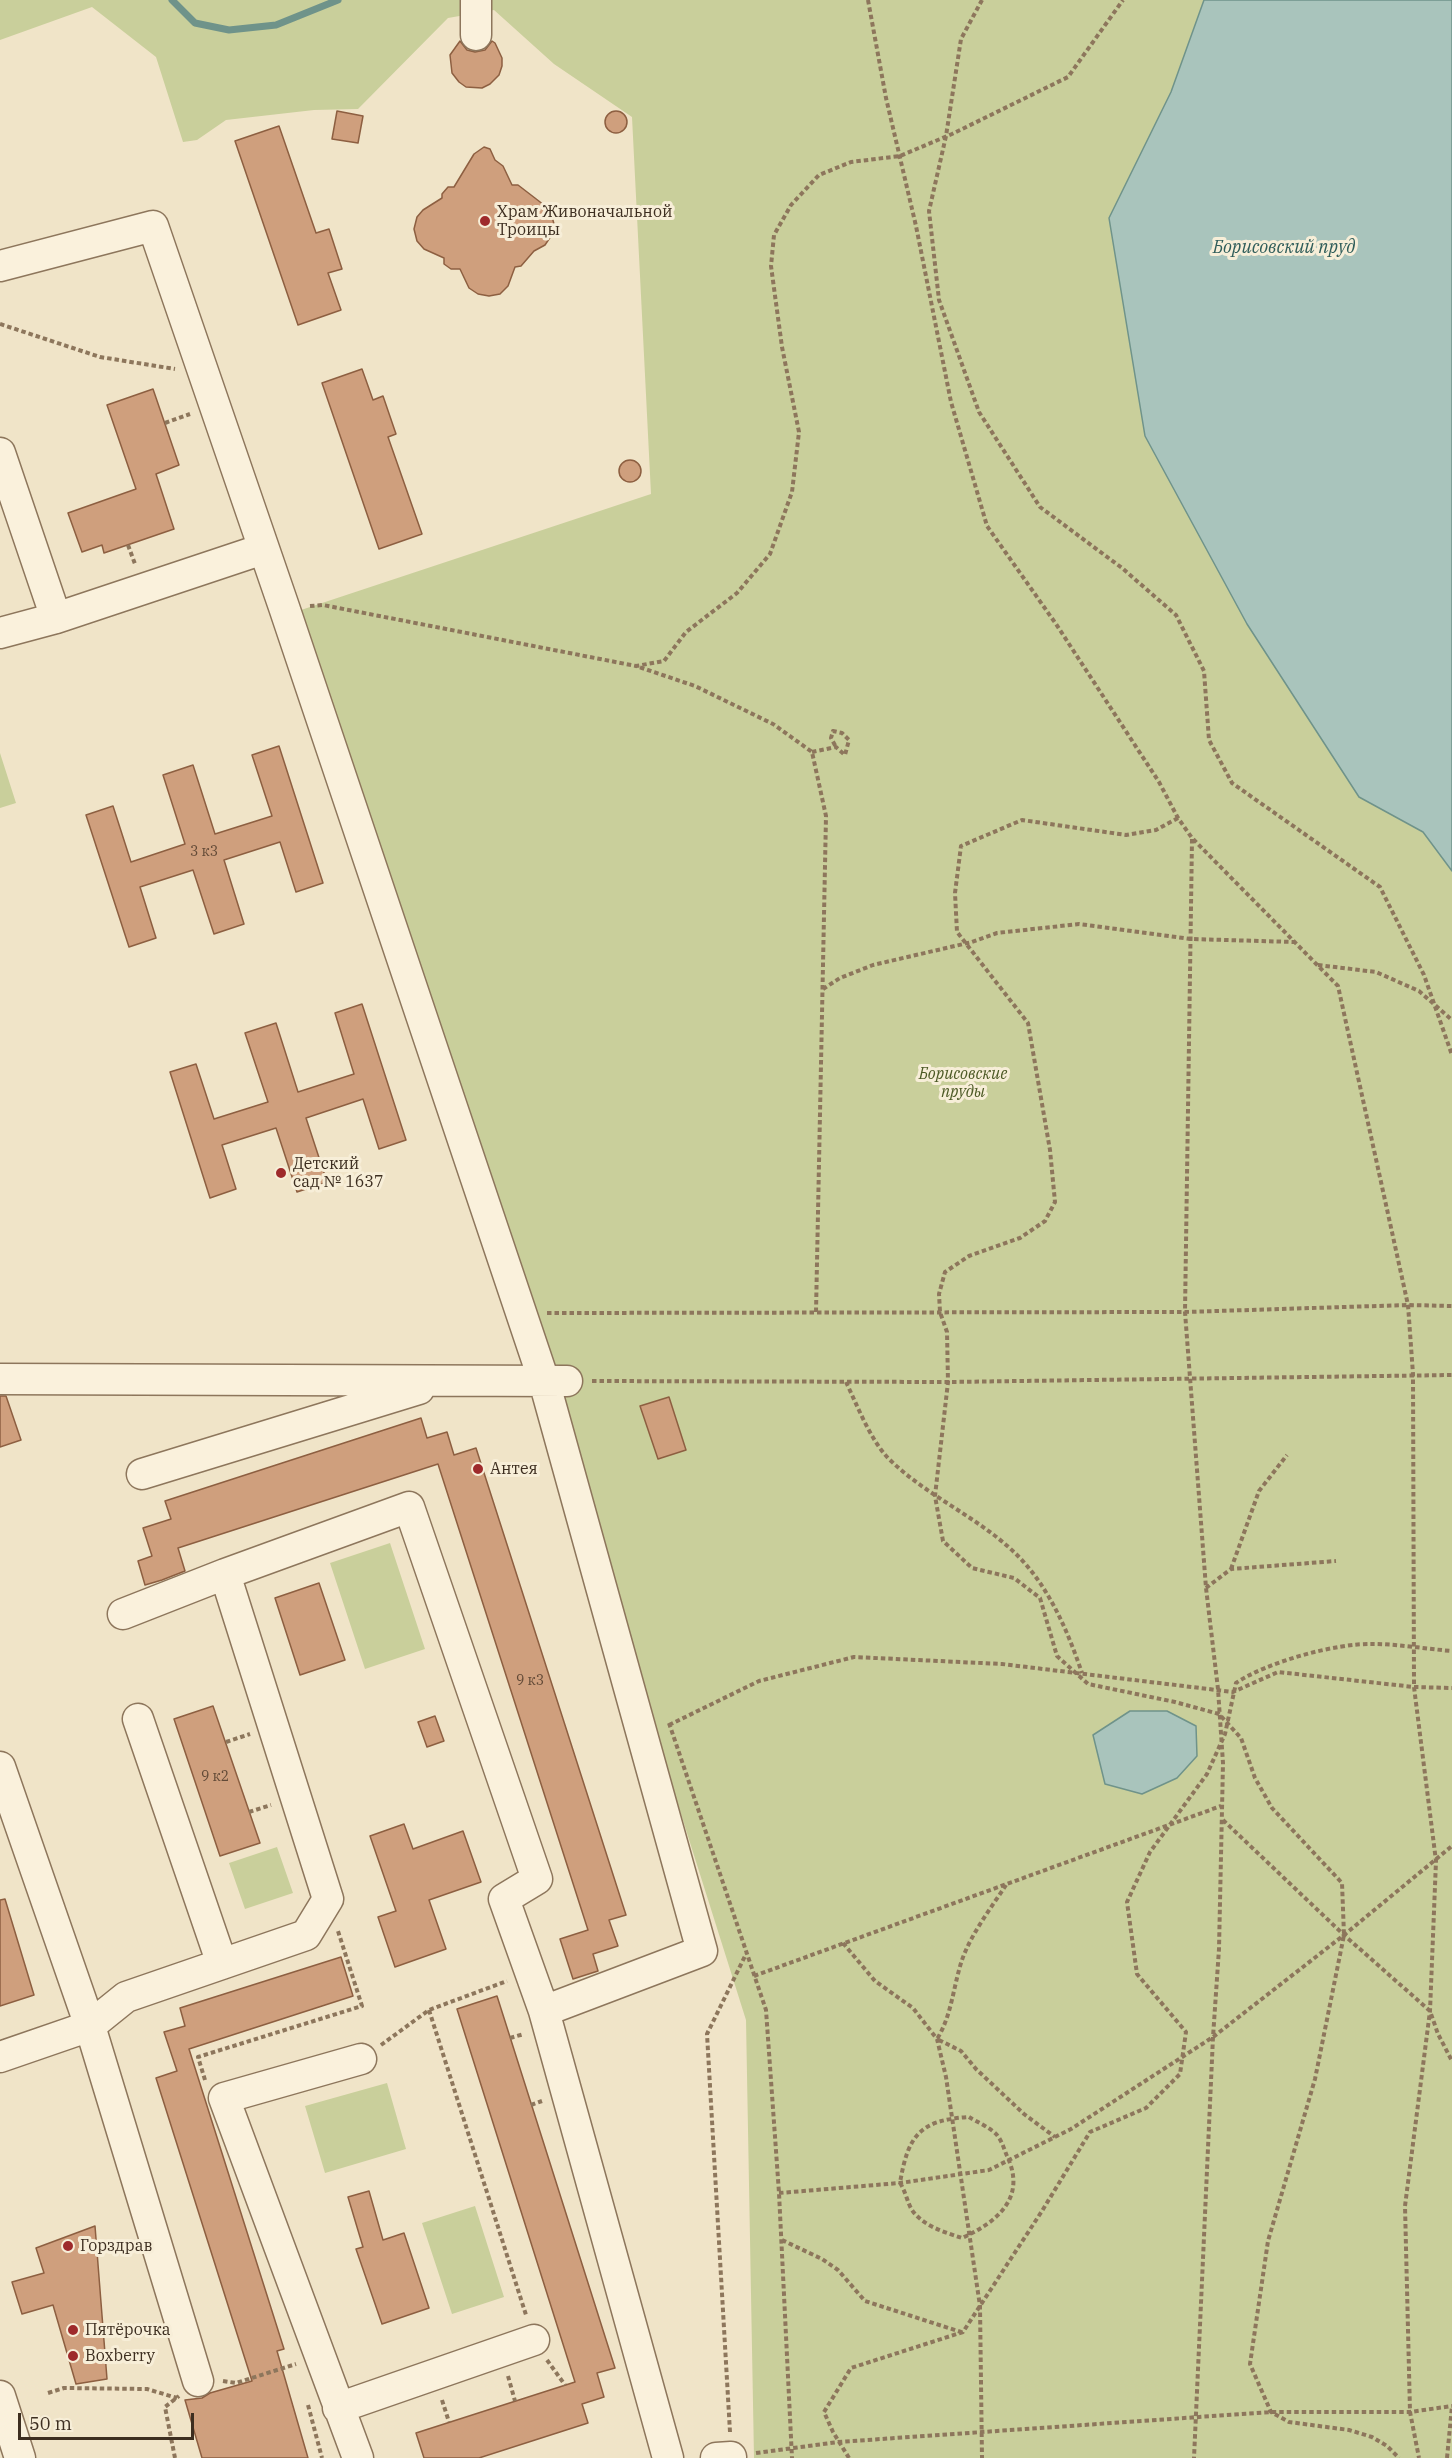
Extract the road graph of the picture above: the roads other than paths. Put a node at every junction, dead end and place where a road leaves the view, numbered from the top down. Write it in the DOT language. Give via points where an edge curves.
graph roads {
  1 [pos="0,266"];
  2 [pos="0,453"];
  3 [pos="263,549"];
  4 [pos="56,618"];
  5 [pos="0,633"];
  6 [pos="0,1379"];
  7 [pos="448,1380"];
  8 [pos="556,1381"];
  9 [pos="142,1474"];
  10 [pos="225,1574"];
  11 [pos="123,1614"];
  12 [pos="138,1719"];
  13 [pos="0,1767"];
  14 [pos="222,1964"];
  15 [pos="544,2011"];
  16 [pos="90,2026"];
  17 [pos="0,2057"];
  18 [pos="361,2059"];
  19 [pos="534,2340"];
  20 [pos="188,2390"];
  21 [pos="0,2396"];
  22 [pos="338,2408"];
  23 [pos="20,2458"];
  24 [pos="358,2458"];
  25 [pos="668,2458"];
  1 -- 3 [label="street" via="153,226"];
  2 -- 4 [label="street"];
  3 -- 4 [label="street"];
  3 -- 8 [label="street"];
  4 -- 5 [label="street"];
  6 -- 7 [label="street"];
  7 -- 8 [label="street"];
  7 -- 9 [label="street"];
  8 -- 15 [label="street" via="702,1951"];
  10 -- 11 [label="street"];
  10 -- 14 [label="street" via="328,1899 306,1935"];
  10 -- 15 [label="street" via="409,1507 537,1879 504,1899"];
  12 -- 14 [label="street"];
  13 -- 16 [label="street"];
  14 -- 16 [label="street" via="126,1997"];
  15 -- 25 [label="street"];
  16 -- 17 [label="street"];
  16 -- 20 [label="street"];
  18 -- 22 [label="street" via="224,2098"];
  19 -- 22 [label="street"];
  21 -- 23 [label="street"];
  22 -- 24 [label="street"];
}
